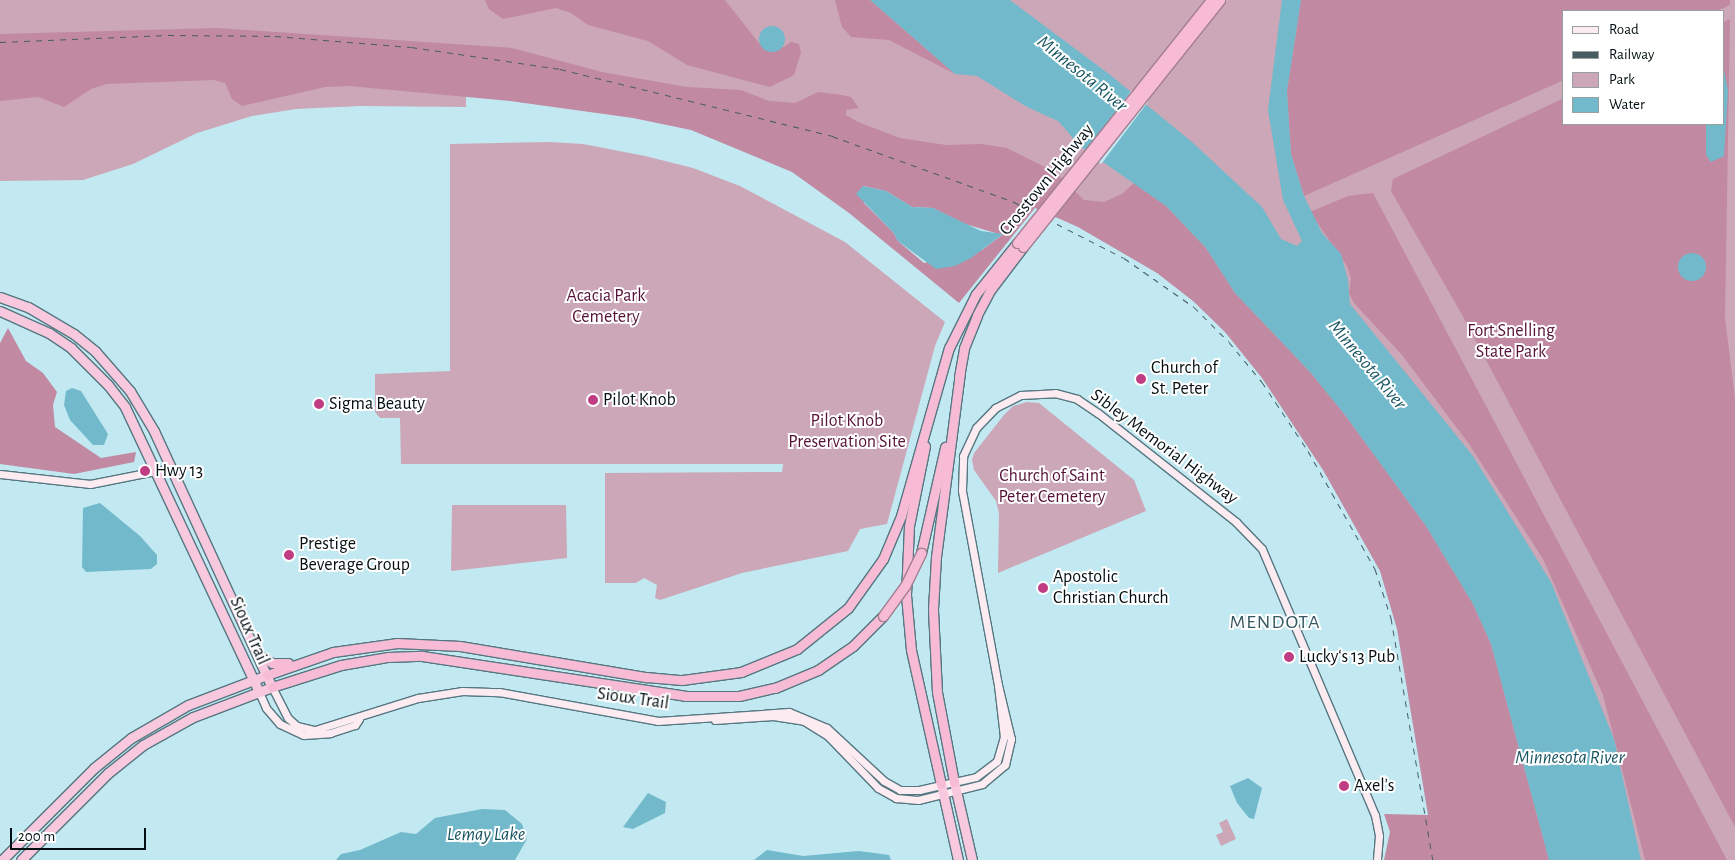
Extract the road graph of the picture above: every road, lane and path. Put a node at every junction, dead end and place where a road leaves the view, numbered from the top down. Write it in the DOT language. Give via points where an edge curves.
graph roads {
  1 [pos="1211,0"];
  2 [pos="1220,0"];
  3 [pos="1020,245"];
  4 [pos="0,297"];
  5 [pos="0,311"];
  6 [pos="943,365"];
  7 [pos="960,372"];
  8 [pos="170,468"];
  9 [pos="158,471"];
  10 [pos="0,474"];
  11 [pos="257,654"];
  12 [pos="303,661"];
  13 [pos="267,675"];
  14 [pos="253,680"];
  15 [pos="272,687"];
  16 [pos="259,692"];
  17 [pos="359,719"];
  18 [pos="699,720"];
  19 [pos="941,784"];
  20 [pos="955,787"];
  21 [pos="943,794"];
  22 [pos="2,860"];
  23 [pos="21,860"];
  24 [pos="958,860"];
  25 [pos="972,860"];
  26 [pos="1377,860"];
  1 -- 3 [label="highway, Crosstown Highway, bridge"];
  2 -- 3 [label="highway, bridge"];
  3 -- 6 [label="highway, Crosstown Highway" via="982,286 953,339"];
  3 -- 7 [label="highway, Crosstown Highway" via="977,315 964,348"];
  4 -- 8 [label="highway, Sioux Trail" via="52,320 101,357 130,391"];
  5 -- 9 [label="highway, Sioux Trail" via="49,333 91,366 125,407"];
  6 -- 12 [label="highway" via="900,516 884,559 866,587 839,617 808,642 779,658 735,674 682,680 429,643 364,646"];
  6 -- 19 [label="highway" via="912,512 906,581 911,650"];
  7 -- 15 [label="highway, bridge" via="921,553 883,616 853,646 818,670 775,688 739,696 686,696 453,658 417,656 340,664"];
  7 -- 20 [label="highway" via="936,557 933,609 937,692"];
  8 -- 9 [label="main road"];
  8 -- 11 [label="highway, Sioux Trail"];
  9 -- 10 [label="main road" via="90,484"];
  9 -- 14 [label="highway, Sioux Trail"];
  11 -- 12 [label="highway" via="277,664"];
  11 -- 13 [label="highway, Sioux Trail"];
  12 -- 13 [label="highway"];
  13 -- 14 [label="highway"];
  13 -- 15 [label="highway, Sioux Trail"];
  14 -- 16 [label="highway, Sioux Trail"];
  14 -- 22 [label="highway" via="177,710 131,738 94,768"];
  15 -- 16 [label="highway"];
  15 -- 17 [label="main road, Sioux Trail" via="288,718 301,728 324,730"];
  16 -- 17 [label="main road, Sioux Trail" via="266,708 280,724 304,735 355,725"];
  16 -- 23 [label="highway" via="186,721 134,752 104,777"];
  17 -- 18 [label="main road, Sioux Trail" via="418,698 472,690 638,719"];
  18 -- 19 [label="main road, Sioux Trail" via="767,711 798,714 827,728 884,781 897,788 914,791"];
  18 -- 21 [label="main road, Sioux Trail" via="773,716 798,720 828,736 886,793 909,800"];
  19 -- 20 [label="main road, Sioux Trail"];
  19 -- 21 [label="highway"];
  20 -- 21 [label="main road, Sioux Trail"];
  20 -- 25 [label="highway"];
  20 -- 26 [label="main road, Sibley Memorial Highway" via="984,773 1000,755 1004,736 998,685 962,490 963,456 980,422 1001,404 1028,394 1063,394 1098,413 1236,522 1262,549 1375,815 1380,836"];
  21 -- 24 [label="highway"];
}
